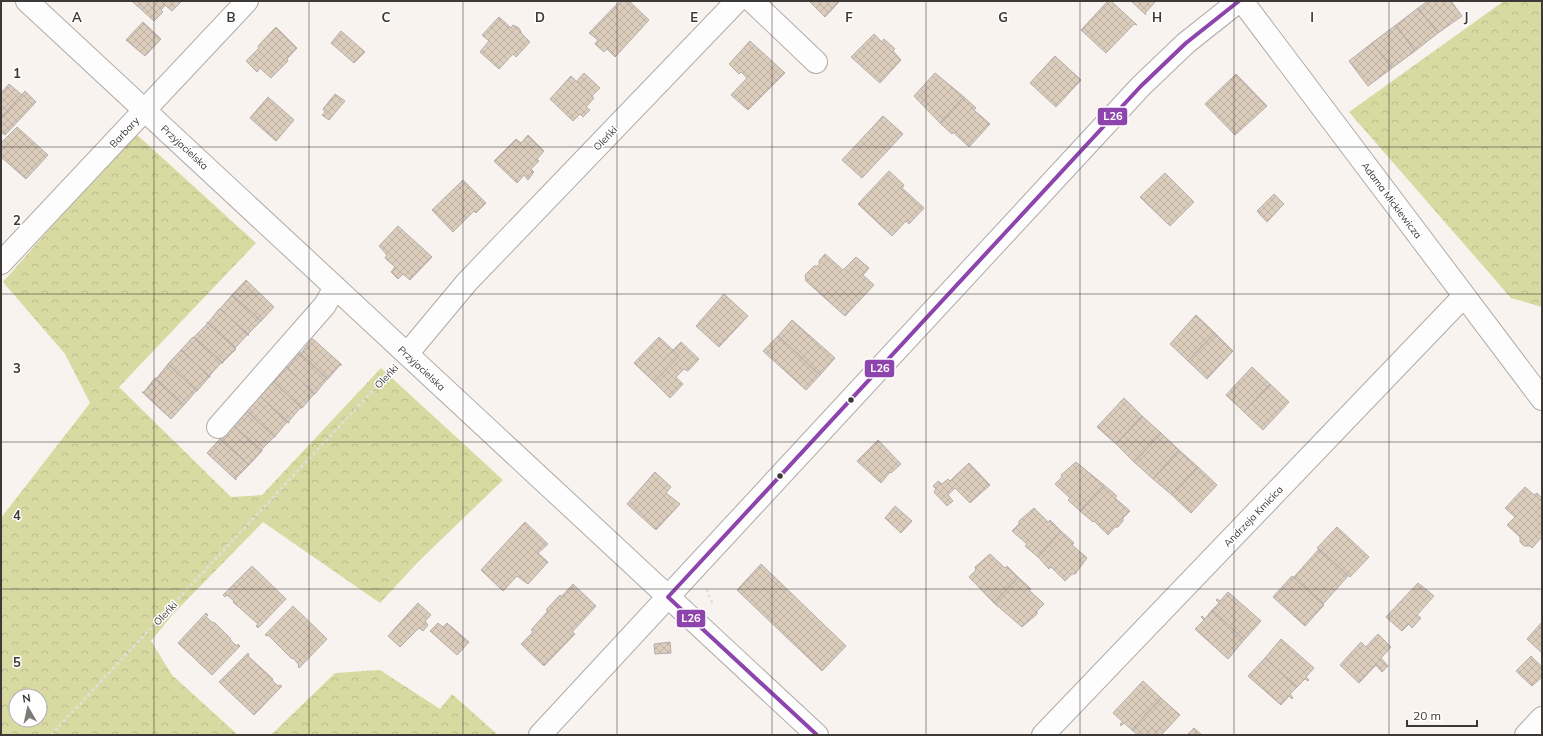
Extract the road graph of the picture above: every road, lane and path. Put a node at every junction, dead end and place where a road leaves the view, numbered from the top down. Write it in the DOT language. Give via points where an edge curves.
graph roads {
  1 [pos="27,1"];
  2 [pos="247,1"];
  3 [pos="738,1"];
  4 [pos="752,1"];
  5 [pos="1239,1"];
  6 [pos="1242,1"];
  7 [pos="816,62"];
  8 [pos="145,110"];
  9 [pos="1,263"];
  10 [pos="336,287"];
  11 [pos="1464,296"];
  12 [pos="407,354"];
  13 [pos="1542,398"];
  14 [pos="218,427"];
  15 [pos="668,597"];
  16 [pos="1542,718"];
  17 [pos="51,735"];
  18 [pos="540,735"];
  19 [pos="817,735"];
  20 [pos="1043,735"];
  21 [pos="1526,735"];
  1 -- 8 [label="street, Przyjacielska"];
  2 -- 8 [label="street, Barbary"];
  3 -- 12 [label="street, Oleńki" via="467,282"];
  4 -- 7 [label="street"];
  5 -- 15 [label="street" via="1186,43 1141,86"];
  6 -- 11 [label="street, Adama Mickiewicza"];
  8 -- 9 [label="street, Barbary"];
  8 -- 10 [label="street, Przyjacielska"];
  10 -- 12 [label="street, Przyjacielska"];
  10 -- 14 [label="street" via="325,305"];
  11 -- 13 [label="street, Adama Mickiewicza"];
  11 -- 20 [label="street, Andrzeja Kmicica"];
  12 -- 15 [label="street, Przyjacielska"];
  12 -- 17 [label="path, Oleńki"];
  15 -- 18 [label="street"];
  15 -- 19 [label="street, Przyjacielska"];
  16 -- 21 [label="street"];
}
